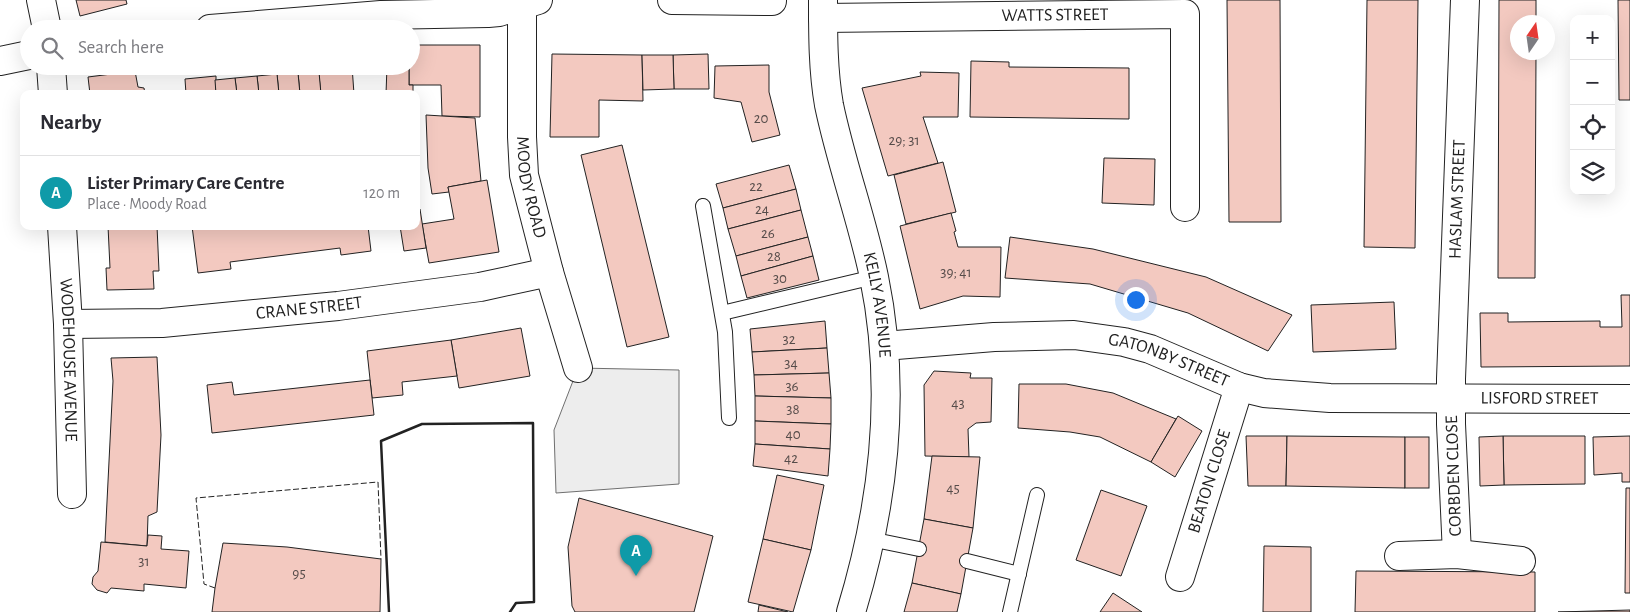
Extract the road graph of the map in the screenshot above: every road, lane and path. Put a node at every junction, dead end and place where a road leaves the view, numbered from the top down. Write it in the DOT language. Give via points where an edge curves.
graph roads {
  1 [pos="41,0"];
  2 [pos="672,0"];
  3 [pos="1465,0"];
  4 [pos="528,1"];
  5 [pos="772,1"];
  6 [pos="823,9"];
  7 [pos="45,20"];
  8 [pos="320,20"];
  9 [pos="20,57"];
  10 [pos="0,61"];
  11 [pos="52,75"];
  12 [pos="53,90"];
  13 [pos="703,206"];
  14 [pos="1185,206"];
  15 [pos="62,230"];
  16 [pos="549,272"];
  17 [pos="874,277"];
  18 [pos="722,313"];
  19 [pos="68,324"];
  20 [pos="884,346"];
  21 [pos="578,368"];
  22 [pos="1239,387"];
  23 [pos="1630,398"];
  24 [pos="1451,399"];
  25 [pos="729,418"];
  26 [pos="72,494"];
  27 [pos="1037,495"];
  28 [pos="870,539"];
  29 [pos="919,549"];
  30 [pos="1457,554"];
  31 [pos="1399,556"];
  32 [pos="967,561"];
  33 [pos="1521,561"];
  34 [pos="1019,574"];
  35 [pos="1180,577"];
  36 [pos="851,612"];
  37 [pos="1010,612"];
  1 -- 7 [label="street"];
  2 -- 5 [label="street"];
  3 -- 24 [label="street, HASLAM STREET"];
  4 -- 8 [label="street" via="488,13"];
  4 -- 16 [label="street, MOODY ROAD" via="522,137 524,175"];
  6 -- 14 [label="street, WATTS STREET" via="1185,14"];
  6 -- 17 [label="street, KELLY AVENUE" via="829,104"];
  9 -- 10 [label="street"];
  11 -- 12 [label="street"];
  13 -- 18 [label="lane"];
  15 -- 19 [label="street, WODEHOUSE AVENUE"];
  16 -- 19 [label="street, CRANE STREET" via="480,287 338,306 162,323"];
  16 -- 21 [label="street, MOODY ROAD"];
  17 -- 18 [label="lane"];
  17 -- 20 [label="street, KELLY AVENUE"];
  18 -- 25 [label="lane" via="726,332"];
  19 -- 26 [label="street, WODEHOUSE AVENUE"];
  20 -- 22 [label="street, GATONBY STREET" via="1023,335 1099,337 1150,349"];
  20 -- 28 [label="street, KELLY AVENUE" via="886,423"];
  22 -- 24 [label="street, GATONBY STREET" via="1264,393 1330,398"];
  22 -- 35 [label="street, BEATON CLOSE"];
  23 -- 24 [label="street, LISFORD STREET"];
  24 -- 30 [label="street, CORBDEN CLOSE"];
  27 -- 34 [label="lane"];
  28 -- 29 [label="lane"];
  28 -- 36 [label="street, KELLY AVENUE"];
  30 -- 31 [label="street, CORBDEN CLOSE"];
  30 -- 33 [label="street, CORBDEN CLOSE"];
  32 -- 34 [label="lane"];
  34 -- 37 [label="lane"];
}
